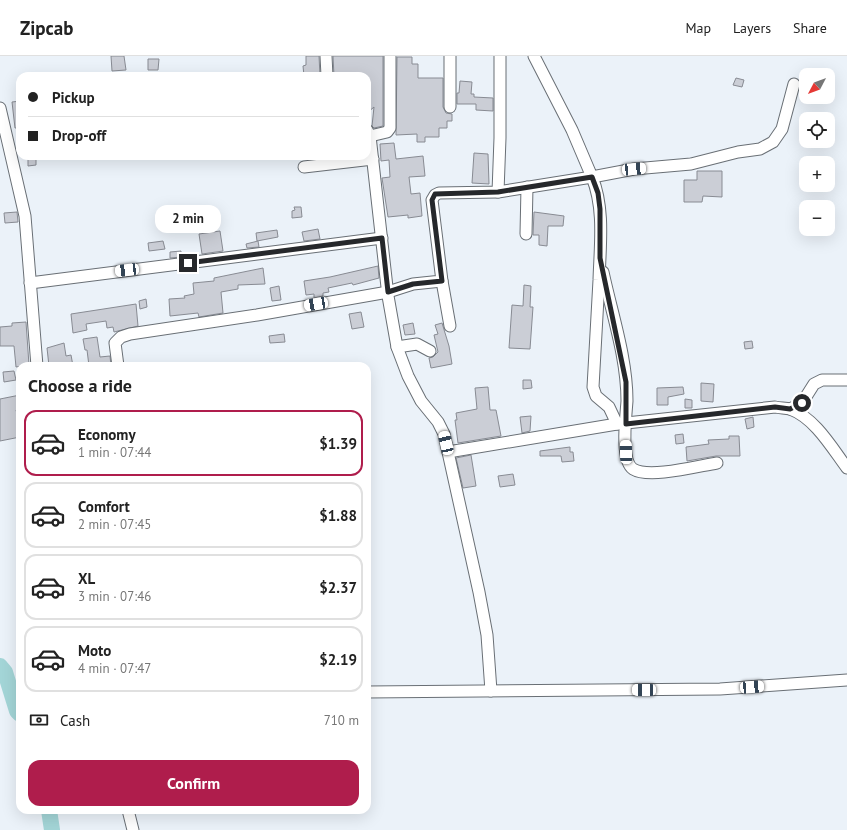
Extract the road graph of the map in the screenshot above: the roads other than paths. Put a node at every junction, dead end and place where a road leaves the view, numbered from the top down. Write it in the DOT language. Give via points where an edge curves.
graph roads {
  1 [pos="326,56"];
  2 [pos="390,56"];
  3 [pos="450,56"];
  4 [pos="500,56"];
  5 [pos="534,56"];
  6 [pos="327,72"];
  7 [pos="794,84"];
  8 [pos="450,107"];
  9 [pos="0,108"];
  10 [pos="371,133"];
  11 [pos="371,146"];
  12 [pos="373,159"];
  13 [pos="364,160"];
  14 [pos="304,167"];
  15 [pos="592,177"];
  16 [pos="527,187"];
  17 [pos="498,192"];
  18 [pos="526,234"];
  19 [pos="382,238"];
  20 [pos="600,258"];
  21 [pos="442,281"];
  22 [pos="30,283"];
  23 [pos="388,292"];
  24 [pos="450,326"];
  25 [pos="397,347"];
  26 [pos="430,351"];
  27 [pos="37,362"];
  28 [pos="117,362"];
  29 [pos="847,380"];
  30 [pos="790,409"];
  31 [pos="621,424"];
  32 [pos="448,452"];
  33 [pos="717,463"];
  34 [pos="847,468"];
  35 [pos="847,680"];
  36 [pos="491,691"];
  37 [pos="371,692"];
  38 [pos="129,814"];
  39 [pos="133,830"];
  1 -- 6 [label="street"];
  2 -- 10 [label="street" via="390,128 387,132"];
  3 -- 8 [label="street"];
  4 -- 17 [label="street"];
  5 -- 15 [label="street" via="572,130"];
  7 -- 15 [label="street" via="782,129 773,142 760,149 691,164 634,169"];
  9 -- 22 [label="street" via="25,216"];
  11 -- 12 [label="street"];
  12 -- 19 [label="street"];
  13 -- 14 [label="street"];
  15 -- 16 [label="street"];
  15 -- 20 [label="street" via="600,209"];
  16 -- 17 [label="street"];
  16 -- 18 [label="street"];
  17 -- 21 [label="street" via="439,193 433,197"];
  19 -- 22 [label="street"];
  19 -- 23 [label="street"];
  20 -- 31 [label="street" via="626,382"];
  20 -- 31 [label="street" via="593,387 596,396 609,407"];
  21 -- 23 [label="street" via="413,284"];
  21 -- 24 [label="street"];
  22 -- 27 [label="street"];
  23 -- 25 [label="street"];
  23 -- 28 [label="street" via="130,334 121,337 115,343"];
  25 -- 26 [label="street" via="417,344"];
  25 -- 32 [label="street" via="421,401 444,434"];
  29 -- 30 [label="street" via="822,380 814,384 802,403"];
  30 -- 31 [label="street" via="775,407"];
  30 -- 34 [label="street" via="817,430"];
  31 -- 32 [label="street"];
  31 -- 33 [label="street" via="628,463 640,472 652,473"];
  32 -- 36 [label="street" via="484,620"];
  35 -- 36 [label="street" via="720,689"];
  36 -- 37 [label="street"];
  38 -- 39 [label="street"];
}
